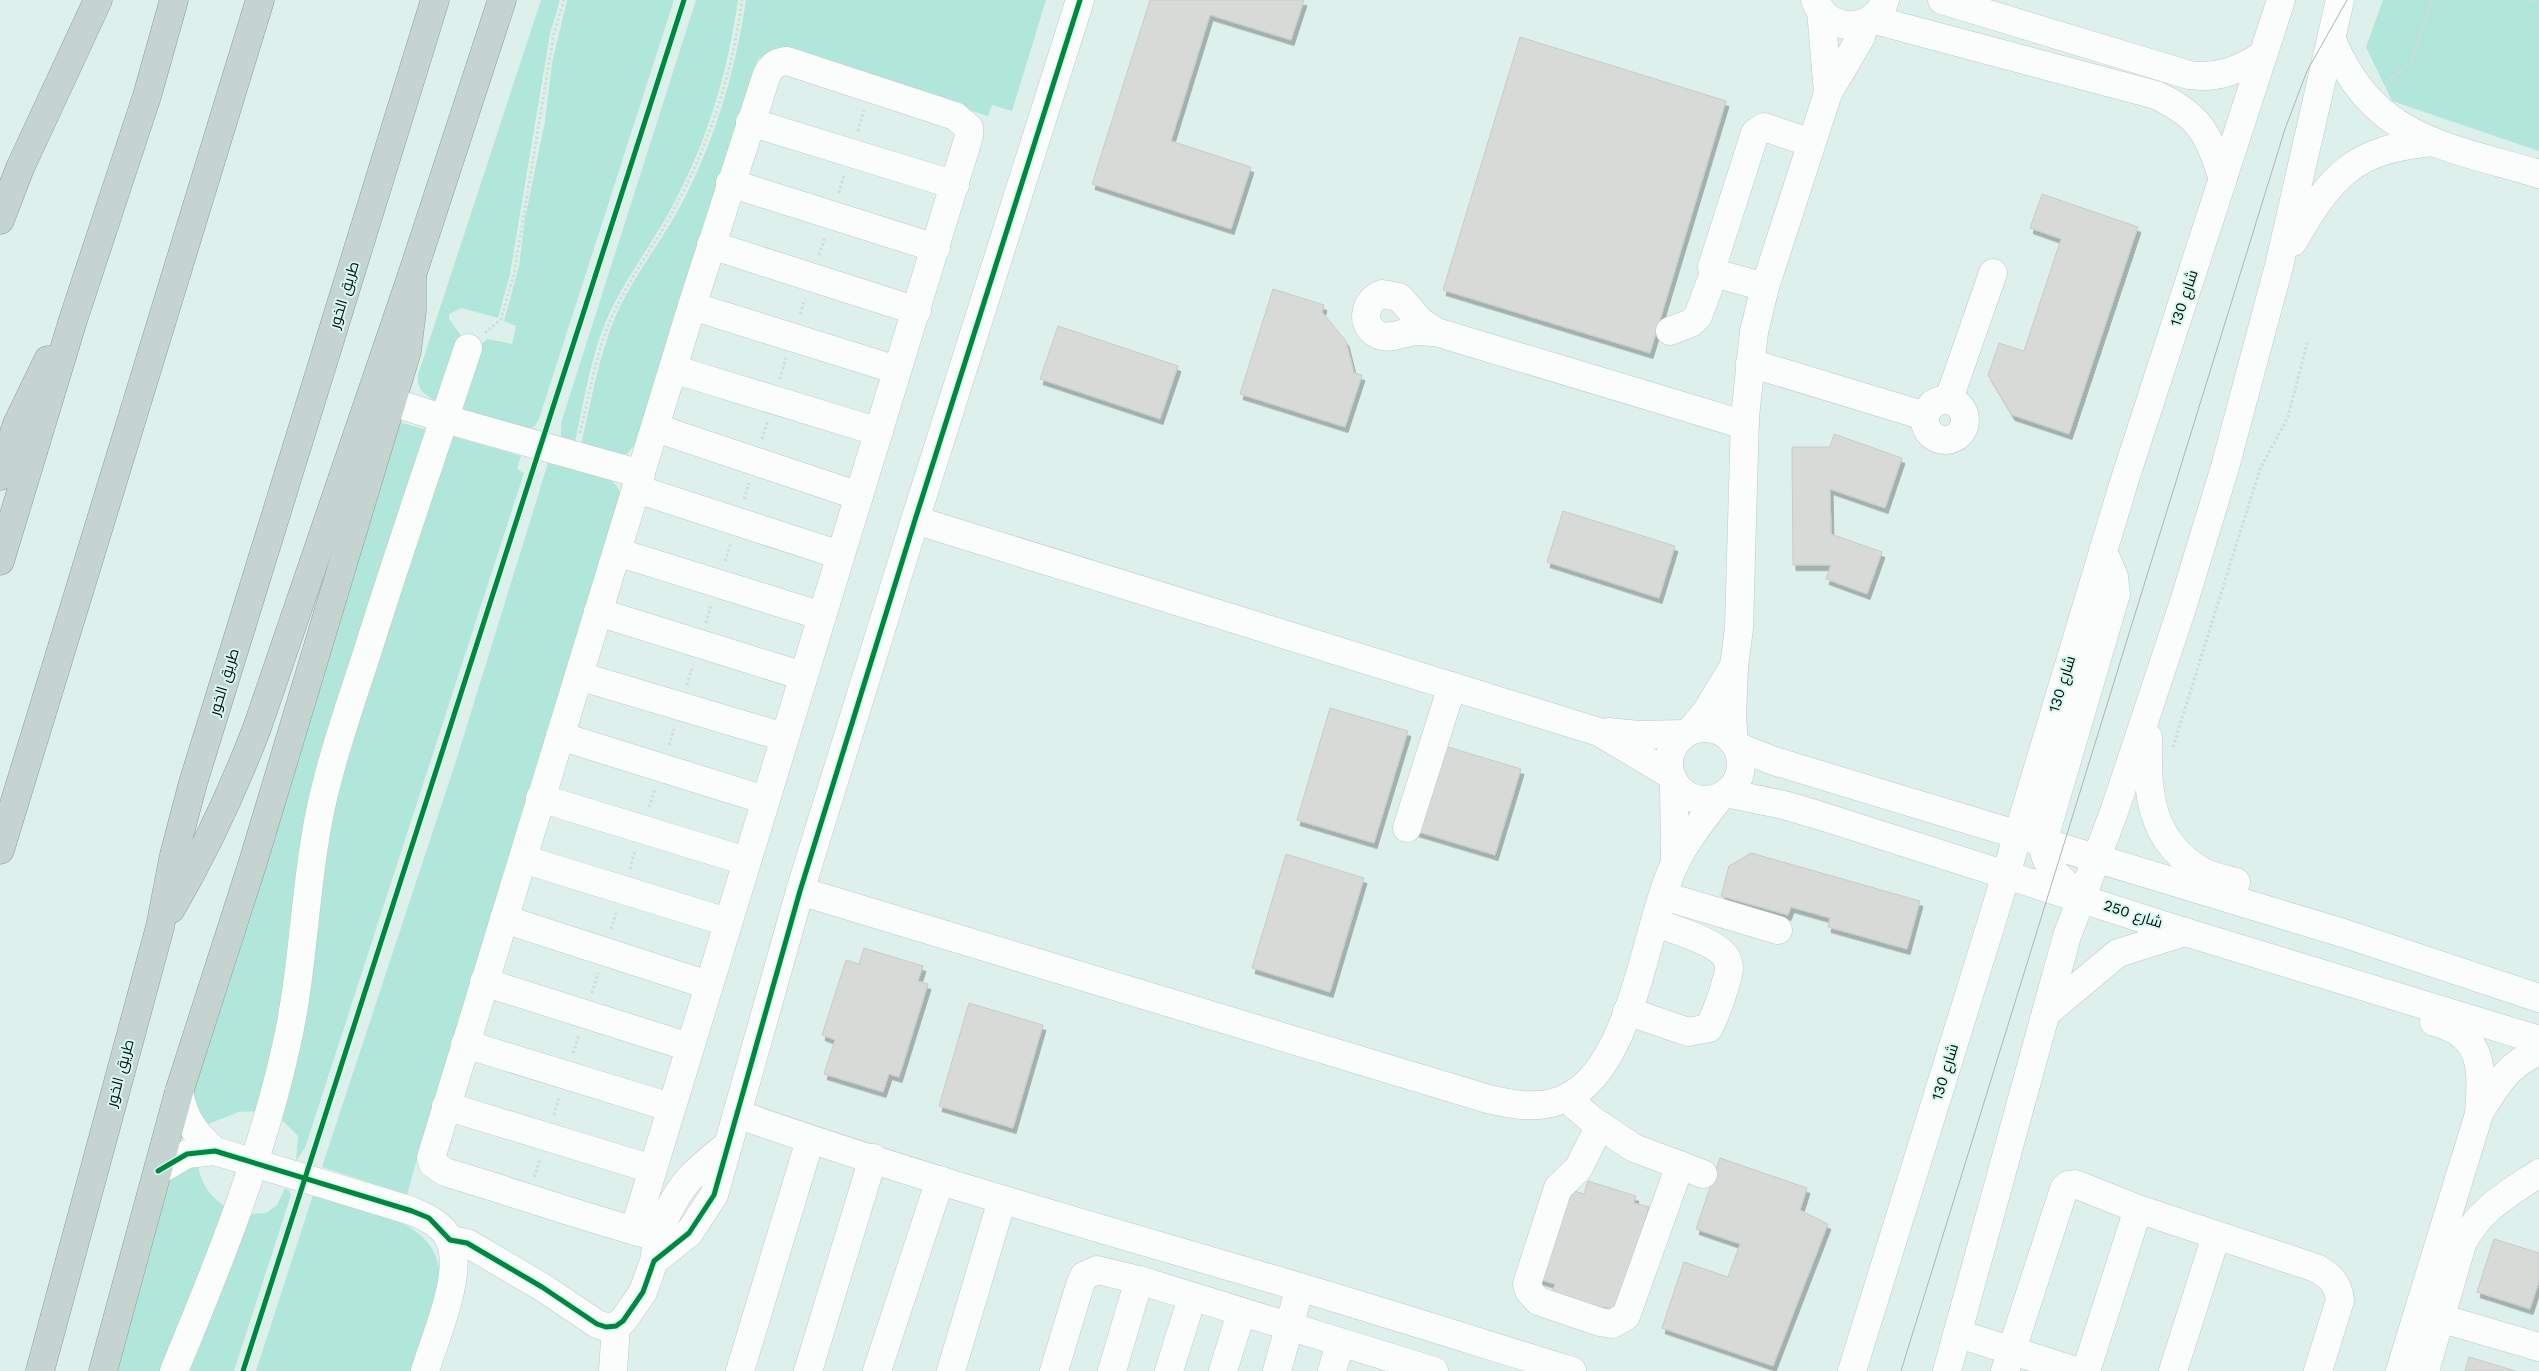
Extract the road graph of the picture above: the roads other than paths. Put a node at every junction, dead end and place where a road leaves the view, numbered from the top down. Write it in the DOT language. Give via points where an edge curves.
graph roads {
  1 [pos="98,0"];
  2 [pos="174,0"];
  3 [pos="260,0"];
  4 [pos="435,0"];
  5 [pos="502,0"];
  6 [pos="1080,0"];
  7 [pos="1942,0"];
  8 [pos="2281,0"];
  9 [pos="2340,0"];
  10 [pos="1816,3"];
  11 [pos="1873,14"];
  12 [pos="2332,40"];
  13 [pos="2263,55"];
  14 [pos="1828,93"];
  15 [pos="750,122"];
  16 [pos="2433,142"];
  17 [pos="1811,143"];
  18 [pos="2539,174"];
  19 [pos="2223,179"];
  20 [pos="730,183"];
  21 [pos="955,185"];
  22 [pos="0,220"];
  23 [pos="711,245"];
  24 [pos="936,248"];
  25 [pos="2279,266"];
  26 [pos="1993,273"];
  27 [pos="1714,274"];
  28 [pos="412,275"];
  29 [pos="1765,286"];
  30 [pos="692,306"];
  31 [pos="916,311"];
  32 [pos="73,320"];
  33 [pos="1670,330"];
  34 [pos="1436,332"];
  35 [pos="468,348"];
  36 [pos="1750,363"];
  37 [pos="673,369"];
  38 [pos="897,370"];
  39 [pos="1949,400"];
  40 [pos="392,402"];
  41 [pos="1925,416"];
  42 [pos="444,419"];
  43 [pos="1745,425"];
  44 [pos="656,428"];
  45 [pos="879,432"];
  46 [pos="0,476"];
  47 [pos="639,481"];
  48 [pos="858,496"];
  49 [pos="915,520"];
  50 [pos="2103,551"];
  51 [pos="617,552"];
  52 [pos="840,555"];
  53 [pos="0,561"];
  54 [pos="598,612"];
  55 [pos="822,616"];
  56 [pos="1734,666"];
  57 [pos="579,676"];
  58 [pos="803,676"];
  59 [pos="1452,686"];
  60 [pos="2149,710"];
  61 [pos="1599,732"];
  62 [pos="1687,732"];
  63 [pos="560,736"];
  64 [pos="784,738"];
  65 [pos="1735,744"];
  66 [pos="1672,778"];
  67 [pos="1723,795"];
  68 [pos="540,798"];
  69 [pos="765,800"];
  70 [pos="1407,828"];
  71 [pos="2016,834"];
  72 [pos="2043,842"];
  73 [pos="0,850"];
  74 [pos="2096,858"];
  75 [pos="522,859"];
  76 [pos="746,862"];
  77 [pos="1675,864"];
  78 [pos="2004,874"];
  79 [pos="800,891"];
  80 [pos="1664,896"];
  81 [pos="2081,898"];
  82 [pos="504,919"];
  83 [pos="727,922"];
  84 [pos="1656,923"];
  85 [pos="160,928"];
  86 [pos="1778,930"];
  87 [pos="2185,932"];
  88 [pos="2343,933"];
  89 [pos="484,982"];
  90 [pos="2356,984"];
  91 [pos="708,985"];
  92 [pos="2539,998"];
  93 [pos="1626,1011"];
  94 [pos="2046,1013"];
  95 [pos="2538,1037"];
  96 [pos="465,1044"];
  97 [pos="689,1047"];
  98 [pos="179,1092"];
  99 [pos="1566,1098"];
  100 [pos="446,1106"];
  101 [pos="670,1107"];
  102 [pos="737,1114"];
  103 [pos="2479,1114"];
  104 [pos="1600,1125"];
  105 [pos="810,1140"];
  106 [pos="215,1151"];
  107 [pos="873,1158"];
  108 [pos="254,1162"];
  109 [pos="652,1169"];
  110 [pos="158,1171"];
  111 [pos="2539,1173"];
  112 [pos="940,1180"];
  113 [pos="1002,1200"];
  114 [pos="2138,1209"];
  115 [pos="2216,1236"];
  116 [pos="450,1240"];
  117 [pos="648,1243"];
  118 [pos="1139,1280"];
  119 [pos="1300,1287"];
  120 [pos="1192,1298"];
  121 [pos="1241,1313"];
  122 [pos="2440,1318"];
  123 [pos="616,1326"];
  124 [pos="1290,1328"];
  125 [pos="1958,1334"];
  126 [pos="1340,1344"];
  127 [pos="2539,1347"];
  128 [pos="2008,1361"];
  129 [pos="1387,1364"];
  130 [pos="40,1371"];
  131 [pos="103,1371"];
  132 [pos="174,1371"];
  133 [pos="425,1371"];
  134 [pos="614,1371"];
  135 [pos="740,1371"];
  136 [pos="808,1371"];
  137 [pos="877,1371"];
  138 [pos="952,1371"];
  139 [pos="1054,1371"];
  140 [pos="1112,1371"];
  141 [pos="1169,1371"];
  142 [pos="1223,1371"];
  143 [pos="1277,1371"];
  144 [pos="1332,1371"];
  145 [pos="1434,1371"];
  146 [pos="1572,1371"];
  147 [pos="1852,1371"];
  148 [pos="1947,1371"];
  149 [pos="2076,1371"];
  150 [pos="2086,1371"];
  151 [pos="2173,1371"];
  152 [pos="2318,1371"];
  153 [pos="2400,1371"];
  154 [pos="2425,1371"];
  1 -- 22 [label="highway" via="24,159"];
  2 -- 32 [label="highway" via="147,96"];
  3 -- 73 [label="highway"];
  4 -- 85 [label="highway, طريق الخور" via="193,783 174,855"];
  5 -- 28 [label="highway"];
  6 -- 49 [label="street"];
  7 -- 13 [label="street" via="2189,75 2220,76"];
  8 -- 13 [label="street, شارع 130"];
  9 -- 12 [label="street"];
  10 -- 11 [label="street" via="1830,20 1842,25"];
  10 -- 14 [label="street"];
  11 -- 14 [label="street"];
  11 -- 19 [label="street" via="2156,95 2182,109 2202,129 2210,141"];
  12 -- 16 [label="street" via="2350,77 2370,103 2389,119"];
  12 -- 25 [label="street"];
  13 -- 19 [label="street, شارع 130"];
  14 -- 17 [label="street"];
  15 -- 20 [label="street"];
  15 -- 21 [label="street"];
  15 -- 21 [label="street" via="772,66 787,61 962,120 969,128 969,136"];
  16 -- 18 [label="street"];
  16 -- 25 [label="street" via="2385,149 2351,165 2318,201"];
  17 -- 27 [label="street" via="1764,127 1756,133 1712,267"];
  17 -- 29 [label="street"];
  19 -- 50 [label="street, شارع 130"];
  20 -- 23 [label="street"];
  20 -- 24 [label="street"];
  21 -- 24 [label="street"];
  23 -- 30 [label="street"];
  23 -- 31 [label="street"];
  24 -- 31 [label="street"];
  25 -- 60 [label="street" via="2225,467"];
  26 -- 39 [label="street"];
  27 -- 29 [label="street"];
  27 -- 33 [label="street" via="1698,316 1691,323"];
  28 -- 40 [label="highway" via="407,351"];
  28 -- 85 [label="highway" via="257,728 230,797 198,864"];
  29 -- 36 [label="street"];
  30 -- 37 [label="street"];
  30 -- 38 [label="street"];
  31 -- 38 [label="street"];
  32 -- 46 [label="highway" via="33,387"];
  32 -- 53 [label="highway"];
  34 -- 43 [label="street"];
  35 -- 42 [label="street"];
  36 -- 41 [label="street"];
  36 -- 43 [label="street"];
  37 -- 44 [label="street"];
  37 -- 45 [label="street"];
  38 -- 45 [label="street"];
  39 -- 41 [label="street" via="1934,402"];
  39 -- 41 [label="street" via="1962,408 1966,416 1963,431 1957,437 1950,440 1934,437 1928,431"];
  40 -- 42 [label="street"];
  40 -- 98 [label="highway" via="253,862"];
  42 -- 47 [label="street" via="574,456"];
  42 -- 108 [label="street" via="326,783 286,1047"];
  43 -- 56 [label="street" via="1739,628"];
  44 -- 47 [label="street"];
  44 -- 48 [label="street"];
  45 -- 48 [label="street"];
  47 -- 51 [label="street"];
  47 -- 52 [label="street"];
  48 -- 52 [label="street"];
  49 -- 59 [label="street"];
  49 -- 79 [label="street"];
  50 -- 71 [label="street, شارع 130"];
  50 -- 72 [label="street" via="2114,577 2116,594"];
  51 -- 54 [label="street"];
  51 -- 55 [label="street"];
  52 -- 55 [label="street"];
  54 -- 57 [label="street"];
  54 -- 58 [label="street"];
  55 -- 58 [label="street"];
  56 -- 62 [label="street" via="1706,712"];
  56 -- 65 [label="street" via="1732,717"];
  57 -- 63 [label="street"];
  57 -- 64 [label="street"];
  58 -- 64 [label="street"];
  59 -- 61 [label="street"];
  59 -- 70 [label="street"];
  60 -- 74 [label="street"];
  60 -- 88 [label="street" via="2149,794 2161,830 2176,851 2204,873 2276,897"];
  61 -- 62 [label="street" via="1639,735"];
  61 -- 66 [label="street"];
  62 -- 65 [label="street" via="1720,730"];
  62 -- 66 [label="street" via="1671,752"];
  63 -- 68 [label="street"];
  63 -- 69 [label="street"];
  64 -- 69 [label="street"];
  65 -- 67 [label="street" via="1741,767 1736,782"];
  65 -- 71 [label="street" via="1774,761"];
  66 -- 67 [label="street" via="1690,796 1705,800"];
  66 -- 77 [label="street"];
  67 -- 77 [label="street"];
  67 -- 78 [label="street, شارع 250" via="1793,807"];
  68 -- 75 [label="street"];
  68 -- 76 [label="street"];
  69 -- 76 [label="street"];
  71 -- 72 [label="street"];
  71 -- 78 [label="street, شارع 130"];
  72 -- 74 [label="street"];
  72 -- 81 [label="street" via="2046,861 2054,873"];
  74 -- 81 [label="street"];
  74 -- 88 [label="street"];
  75 -- 82 [label="street"];
  75 -- 83 [label="street"];
  76 -- 83 [label="street"];
  77 -- 80 [label="street"];
  78 -- 81 [label="street, شارع 250"];
  78 -- 147 [label="street, شارع 130"];
  79 -- 99 [label="street" via="1488,1099 1528,1106"];
  79 -- 102 [label="street"];
  80 -- 84 [label="street"];
  80 -- 86 [label="street"];
  81 -- 87 [label="street, شارع 250"];
  81 -- 94 [label="street"];
  82 -- 89 [label="street"];
  82 -- 91 [label="street"];
  83 -- 91 [label="street"];
  84 -- 93 [label="street"];
  84 -- 93 [label="street" via="1722,952 1729,971 1717,1013 1709,1028 1688,1032"];
  85 -- 130 [label="highway, طريق الخور"];
  87 -- 90 [label="street, شارع 250"];
  87 -- 94 [label="street" via="2118,953"];
  88 -- 92 [label="street"];
  89 -- 96 [label="street"];
  89 -- 97 [label="street"];
  90 -- 95 [label="street, شارع 250"];
  90 -- 103 [label="street" via="2379,1005 2448,1026 2469,1040 2482,1073"];
  91 -- 97 [label="street"];
  93 -- 99 [label="street" via="1602,1069"];
  94 -- 125 [label="street"];
  95 -- 103 [label="street" via="2504,1076"];
  96 -- 100 [label="street"];
  96 -- 101 [label="street"];
  97 -- 101 [label="street"];
  98 -- 106 [label="street" via="183,1112 190,1125"];
  98 -- 110 [label="highway"];
  99 -- 104 [label="street"];
  100 -- 109 [label="street"];
  100 -- 117 [label="street" via="431,1158 437,1168"];
  101 -- 109 [label="street"];
  102 -- 105 [label="street"];
  102 -- 117 [label="street" via="726,1146 690,1178"];
  103 -- 153 [label="street"];
  104 -- 104 [label="street" via="1634,1148 1692,1169 1626,1316 1612,1324 1538,1301 1527,1284 1558,1188 1578,1169"];
  105 -- 107 [label="street"];
  105 -- 135 [label="street"];
  106 -- 108 [label="street"];
  106 -- 110 [label="street" via="187,1154"];
  107 -- 112 [label="street"];
  107 -- 136 [label="street"];
  108 -- 116 [label="street" via="412,1211 429,1218"];
  108 -- 132 [label="street" via="206,1296"];
  109 -- 117 [label="street"];
  110 -- 131 [label="highway"];
  111 -- 122 [label="street" via="2478,1217 2462,1244"];
  112 -- 113 [label="street"];
  112 -- 137 [label="street"];
  113 -- 119 [label="street"];
  113 -- 138 [label="street"];
  114 -- 115 [label="street"];
  114 -- 128 [label="street" via="2075,1184 2064,1188"];
  114 -- 150 [label="street"];
  115 -- 151 [label="street"];
  115 -- 152 [label="street" via="2316,1268 2330,1276 2340,1300"];
  116 -- 123 [label="street" via="475,1248 597,1324"];
  116 -- 133 [label="street" via="454,1272"];
  117 -- 123 [label="street" via="643,1292 630,1314"];
  118 -- 120 [label="street"];
  118 -- 139 [label="street" via="1102,1270 1084,1276"];
  118 -- 140 [label="street"];
  119 -- 124 [label="street"];
  119 -- 146 [label="street"];
  120 -- 121 [label="street"];
  120 -- 141 [label="street"];
  121 -- 124 [label="street"];
  121 -- 142 [label="street"];
  122 -- 127 [label="street"];
  122 -- 154 [label="street"];
  123 -- 134 [label="street"];
  124 -- 126 [label="street"];
  124 -- 143 [label="street"];
  125 -- 128 [label="street"];
  125 -- 148 [label="street"];
  126 -- 129 [label="street"];
  126 -- 144 [label="street"];
  128 -- 149 [label="street"];
  129 -- 145 [label="street"];
}
